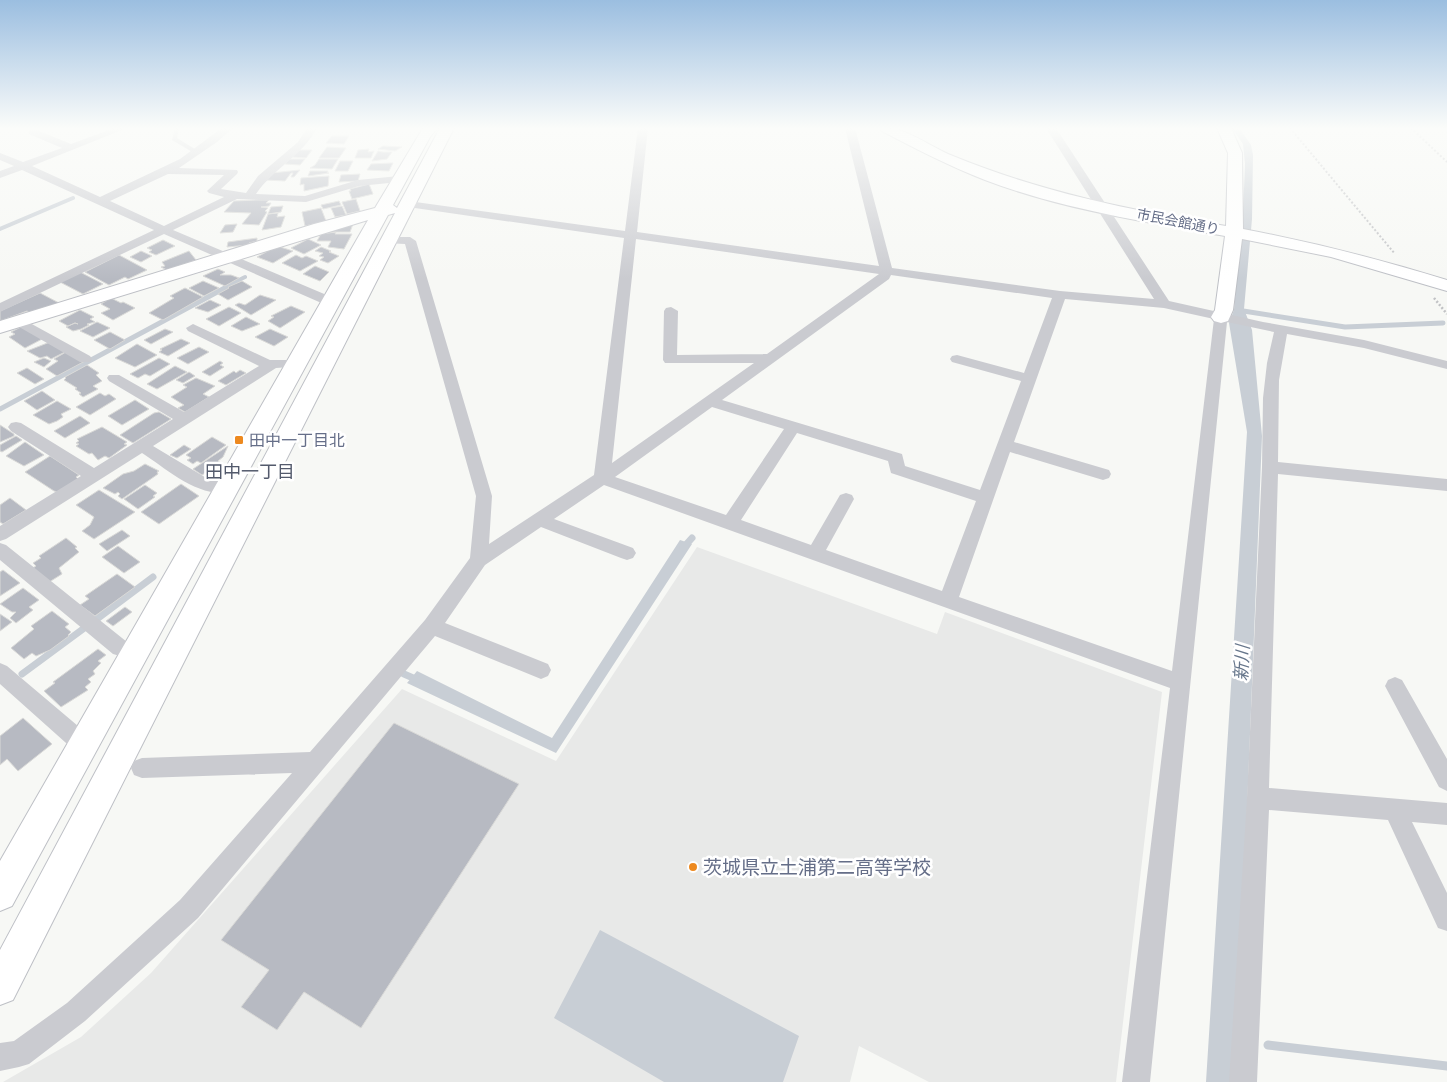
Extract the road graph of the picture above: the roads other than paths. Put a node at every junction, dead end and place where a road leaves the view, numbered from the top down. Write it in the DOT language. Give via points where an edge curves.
graph roads {
  1 [pos="51,178"];
  2 [pos="152,178"];
  3 [pos="226,178"];
  4 [pos="262,178"];
  5 [pos="421,178"];
  6 [pos="637,178"];
  7 [pos="863,178"];
  8 [pos="998,178"];
  9 [pos="1083,178"];
  10 [pos="1235,178"];
  11 [pos="399,179"];
  12 [pos="235,196"];
  13 [pos="249,197"];
  14 [pos="101,201"];
  15 [pos="408,204"];
  16 [pos="1101,207"];
  17 [pos="382,210"];
  18 [pos="165,230"];
  19 [pos="1234,232"];
  20 [pos="631,234"];
  21 [pos="389,240"];
  22 [pos="225,258"];
  23 [pos="886,270"];
  24 [pos="1447,286"];
  25 [pos="1060,295"];
  26 [pos="331,302"];
  27 [pos="1164,304"];
  28 [pos="0,308"];
  29 [pos="671,311"];
  30 [pos="1226,318"];
  31 [pos="19,321"];
  32 [pos="0,327"];
  33 [pos="193,328"];
  34 [pos="1272,328"];
  35 [pos="769,358"];
  36 [pos="86,359"];
  37 [pos="957,359"];
  38 [pos="298,363"];
  39 [pos="1447,364"];
  40 [pos="270,366"];
  41 [pos="114,378"];
  42 [pos="1029,379"];
  43 [pos="709,402"];
  44 [pos="184,420"];
  45 [pos="16,427"];
  46 [pos="793,427"];
  47 [pos="1005,445"];
  48 [pos="142,446"];
  49 [pos="1270,467"];
  50 [pos="1102,474"];
  51 [pos="94,476"];
  52 [pos="602,478"];
  53 [pos="1447,485"];
  54 [pos="228,487"];
  55 [pos="986,498"];
  56 [pos="846,499"];
  57 [pos="539,520"];
  58 [pos="730,523"];
  59 [pos="0,534"];
  60 [pos="0,550"];
  61 [pos="627,553"];
  62 [pos="815,553"];
  63 [pos="479,560"];
  64 [pos="948,600"];
  65 [pos="432,626"];
  66 [pos="120,648"];
  67 [pos="540,670"];
  68 [pos="0,672"];
  69 [pos="1180,683"];
  70 [pos="1395,686"];
  71 [pos="84,744"];
  72 [pos="315,762"];
  73 [pos="142,768"];
  74 [pos="1447,780"];
  75 [pos="1258,798"];
  76 [pos="1394,809"];
  77 [pos="1447,814"];
  78 [pos="0,894"];
  79 [pos="1447,919"];
  80 [pos="0,988"];
  81 [pos="0,1057"];
  82 [pos="1136,1082"];
  83 [pos="1243,1082"];
  1 -- 14 [label="street"];
  2 -- 14 [label="street"];
  3 -- 12 [label="street" via="213,191"];
  4 -- 13 [label="street"];
  5 -- 15 [label="street"];
  6 -- 20 [label="street"];
  7 -- 23 [label="street"];
  8 -- 16 [label="street, 市民会館通り"];
  9 -- 16 [label="street"];
  10 -- 19 [label="street"];
  11 -- 13 [label="street" via="358,183 306,198"];
  11 -- 17 [label="street"];
  12 -- 13 [label="street"];
  12 -- 18 [label="street"];
  14 -- 18 [label="street"];
  15 -- 17 [label="street"];
  15 -- 20 [label="street"];
  15 -- 21 [label="street"];
  16 -- 19 [label="street, 市民会館通り"];
  16 -- 27 [label="street"];
  17 -- 22 [label="street"];
  17 -- 26 [label="street"];
  18 -- 22 [label="street"];
  18 -- 28 [label="street"];
  19 -- 24 [label="street, 市民会館通り" via="1375,263"];
  19 -- 30 [label="street" via="1224,310"];
  20 -- 23 [label="street"];
  20 -- 52 [label="street"];
  21 -- 63 [label="street" via="410,241 484,496"];
  21 -- 80 [label="street"];
  22 -- 26 [label="street"];
  22 -- 31 [label="street"];
  23 -- 25 [label="street"];
  23 -- 35 [label="street" via="885,276"];
  25 -- 27 [label="street"];
  25 -- 42 [label="street"];
  26 -- 38 [label="street"];
  27 -- 30 [label="street"];
  29 -- 35 [label="street" via="670,360"];
  30 -- 34 [label="street"];
  30 -- 69 [label="street"];
  31 -- 32 [label="street"];
  31 -- 36 [label="street"];
  33 -- 40 [label="street"];
  34 -- 39 [label="street" via="1364,344"];
  34 -- 49 [label="street"];
  35 -- 43 [label="street"];
  37 -- 42 [label="street"];
  38 -- 40 [label="street"];
  38 -- 54 [label="street"];
  40 -- 44 [label="street"];
  41 -- 44 [label="street"];
  42 -- 47 [label="street"];
  43 -- 46 [label="street"];
  43 -- 52 [label="street"];
  44 -- 48 [label="street"];
  45 -- 51 [label="street"];
  46 -- 55 [label="street" via="896,458 897,469"];
  46 -- 58 [label="street"];
  47 -- 50 [label="street"];
  47 -- 55 [label="street"];
  48 -- 51 [label="street"];
  48 -- 54 [label="street" via="205,485"];
  49 -- 53 [label="street"];
  49 -- 75 [label="street"];
  51 -- 59 [label="street"];
  52 -- 57 [label="street"];
  52 -- 58 [label="street"];
  54 -- 71 [label="street"];
  55 -- 64 [label="street"];
  56 -- 62 [label="street"];
  57 -- 61 [label="street"];
  57 -- 63 [label="street"];
  58 -- 62 [label="street"];
  60 -- 66 [label="street"];
  62 -- 64 [label="street"];
  63 -- 65 [label="street"];
  64 -- 69 [label="street"];
  65 -- 67 [label="street"];
  65 -- 72 [label="street"];
  68 -- 71 [label="street"];
  69 -- 82 [label="street"];
  70 -- 74 [label="street"];
  71 -- 78 [label="street"];
  72 -- 73 [label="street"];
  72 -- 81 [label="street" via="189,910 76,1012 19,1054"];
  75 -- 76 [label="street"];
  75 -- 83 [label="street"];
  76 -- 77 [label="street"];
  76 -- 79 [label="street"];
}
